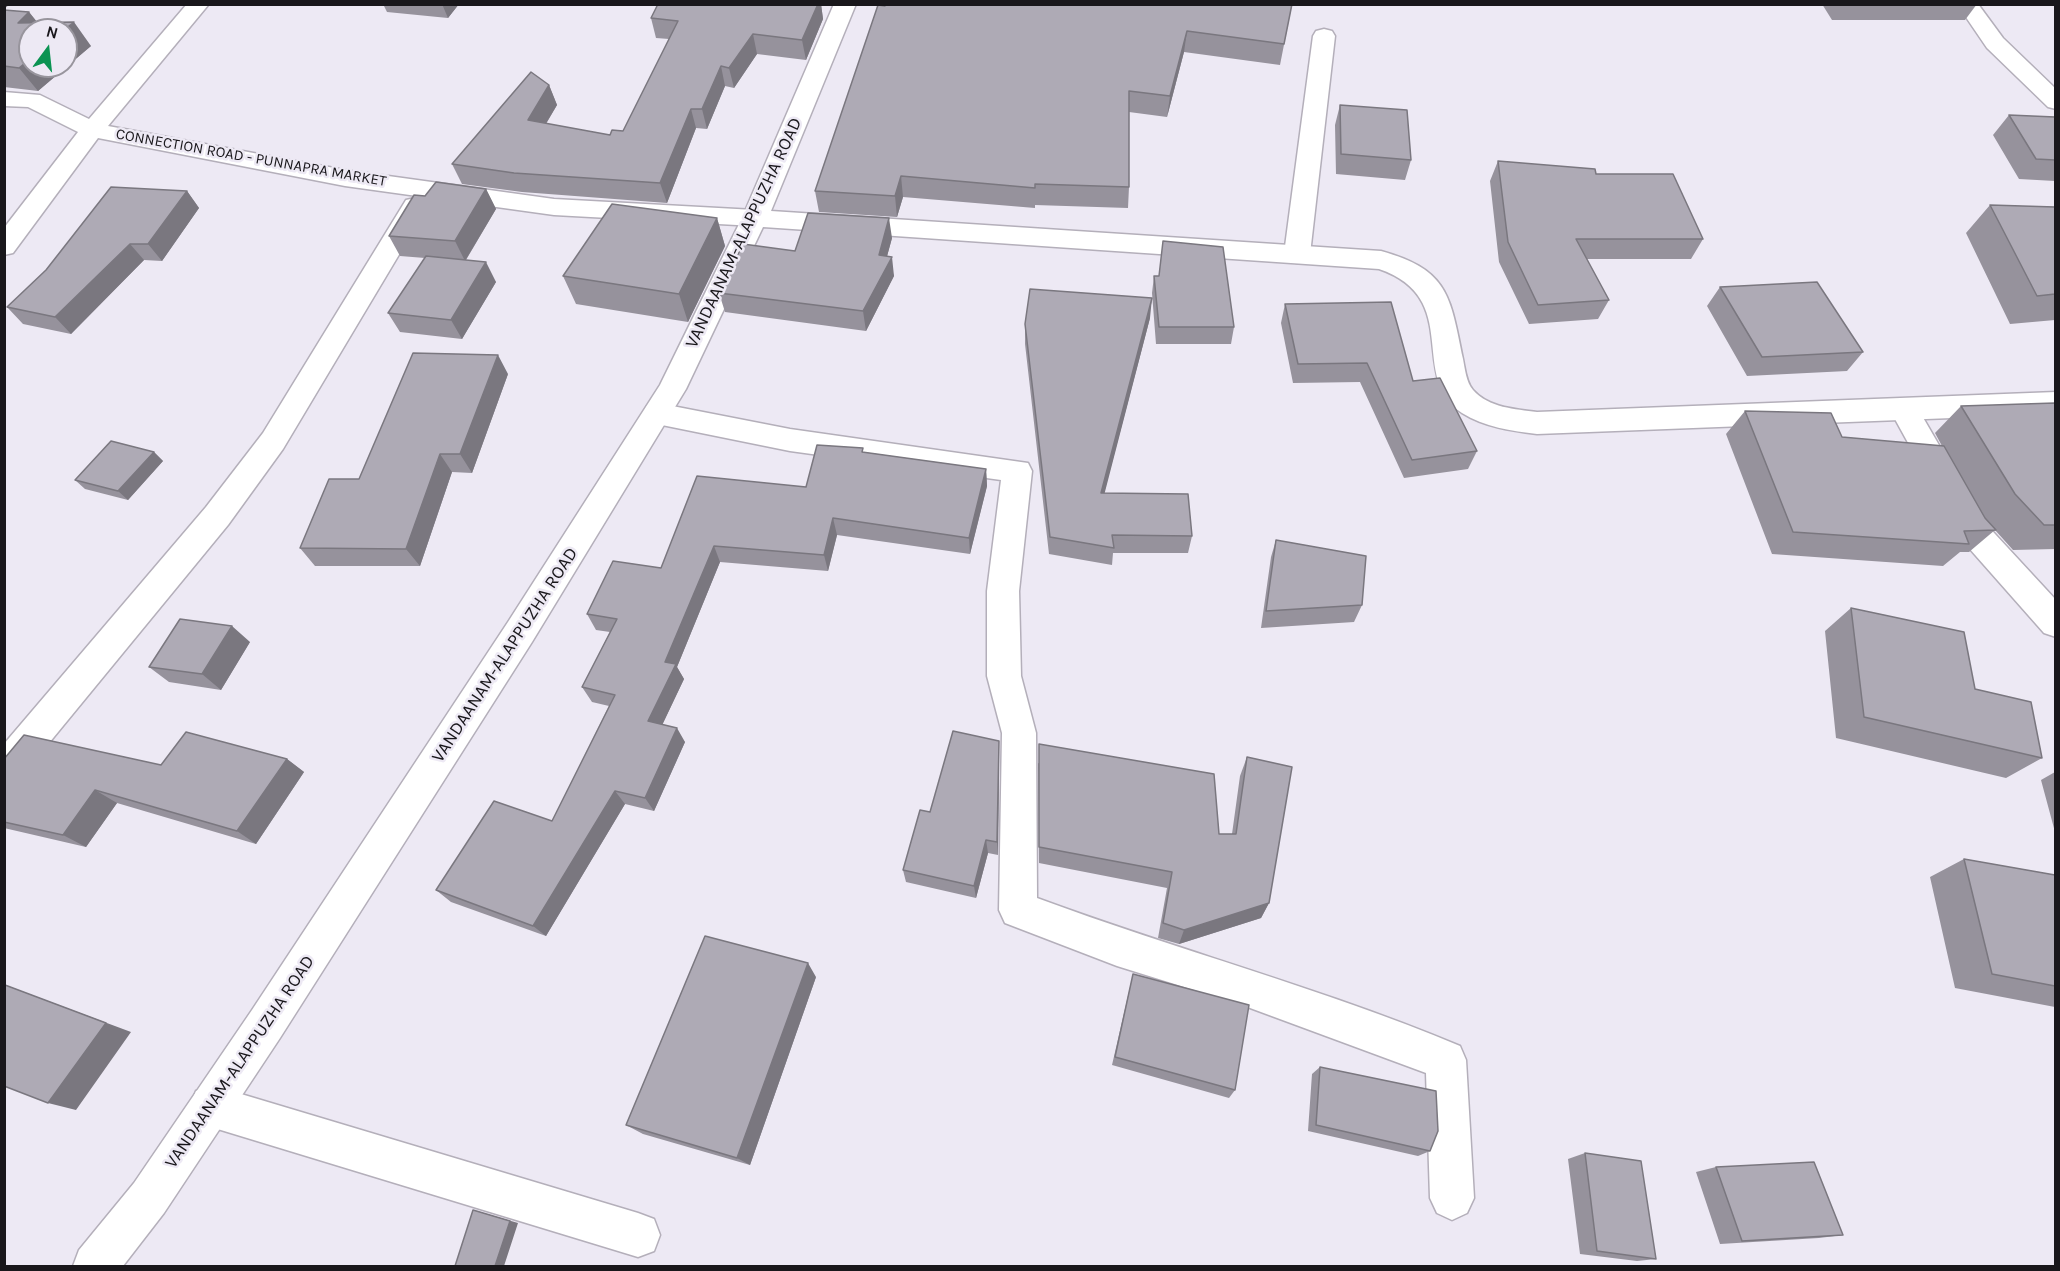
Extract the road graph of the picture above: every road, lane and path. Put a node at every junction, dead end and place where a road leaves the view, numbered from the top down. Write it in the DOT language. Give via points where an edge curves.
graph roads {
  1 [pos="199,4"];
  2 [pos="845,4"];
  3 [pos="1967,4"];
  4 [pos="1324,36"];
  5 [pos="4,99"];
  6 [pos="2055,102"];
  7 [pos="92,130"];
  8 [pos="425,189"];
  9 [pos="755,218"];
  10 [pos="4,247"];
  11 [pos="1297,254"];
  12 [pos="2055,404"];
  13 [pos="1904,410"];
  14 [pos="657,414"];
  15 [pos="2055,624"];
  16 [pos="4,771"];
  17 [pos="211,1106"];
  18 [pos="1452,1198"];
  19 [pos="638,1235"];
  20 [pos="95,1266"];
  1 -- 7 [label="street"];
  2 -- 9 [label="street, VANDAANAM-ALAPPUZHA ROAD"];
  3 -- 6 [label="street" via="1995,43"];
  4 -- 11 [label="street"];
  5 -- 7 [label="street, CONNECTION ROAD - PUNNAPRA MARKET" via="32,100"];
  7 -- 8 [label="street, CONNECTION ROAD - PUNNAPRA MARKET" via="345,178"];
  7 -- 10 [label="street"];
  8 -- 9 [label="street, CONNECTION ROAD - PUNNAPRA MARKET" via="554,207"];
  8 -- 16 [label="street" via="273,441 217,516"];
  9 -- 11 [label="street, CONNECTION ROAD - PUNNAPRA MARKET"];
  9 -- 14 [label="street, VANDAANAM-ALAPPUZHA ROAD"];
  11 -- 13 [label="street, CONNECTION ROAD - PUNNAPRA MARKET" via="1381,260 1404,266 1426,280 1436,295 1453,382 1464,399 1504,418 1537,423"];
  12 -- 13 [label="street, CONNECTION ROAD - PUNNAPRA MARKET"];
  13 -- 15 [label="street" via="1972,530"];
  14 -- 17 [label="street, VANDAANAM-ALAPPUZHA ROAD"];
  14 -- 18 [label="street" via="790,440 1017,471 1003,591 1004,676 1019,733 1018,910 1117,947 1242,985 1446,1060"];
  17 -- 19 [label="street"];
  17 -- 20 [label="street, VANDAANAM-ALAPPUZHA ROAD" via="149,1198"];
}
